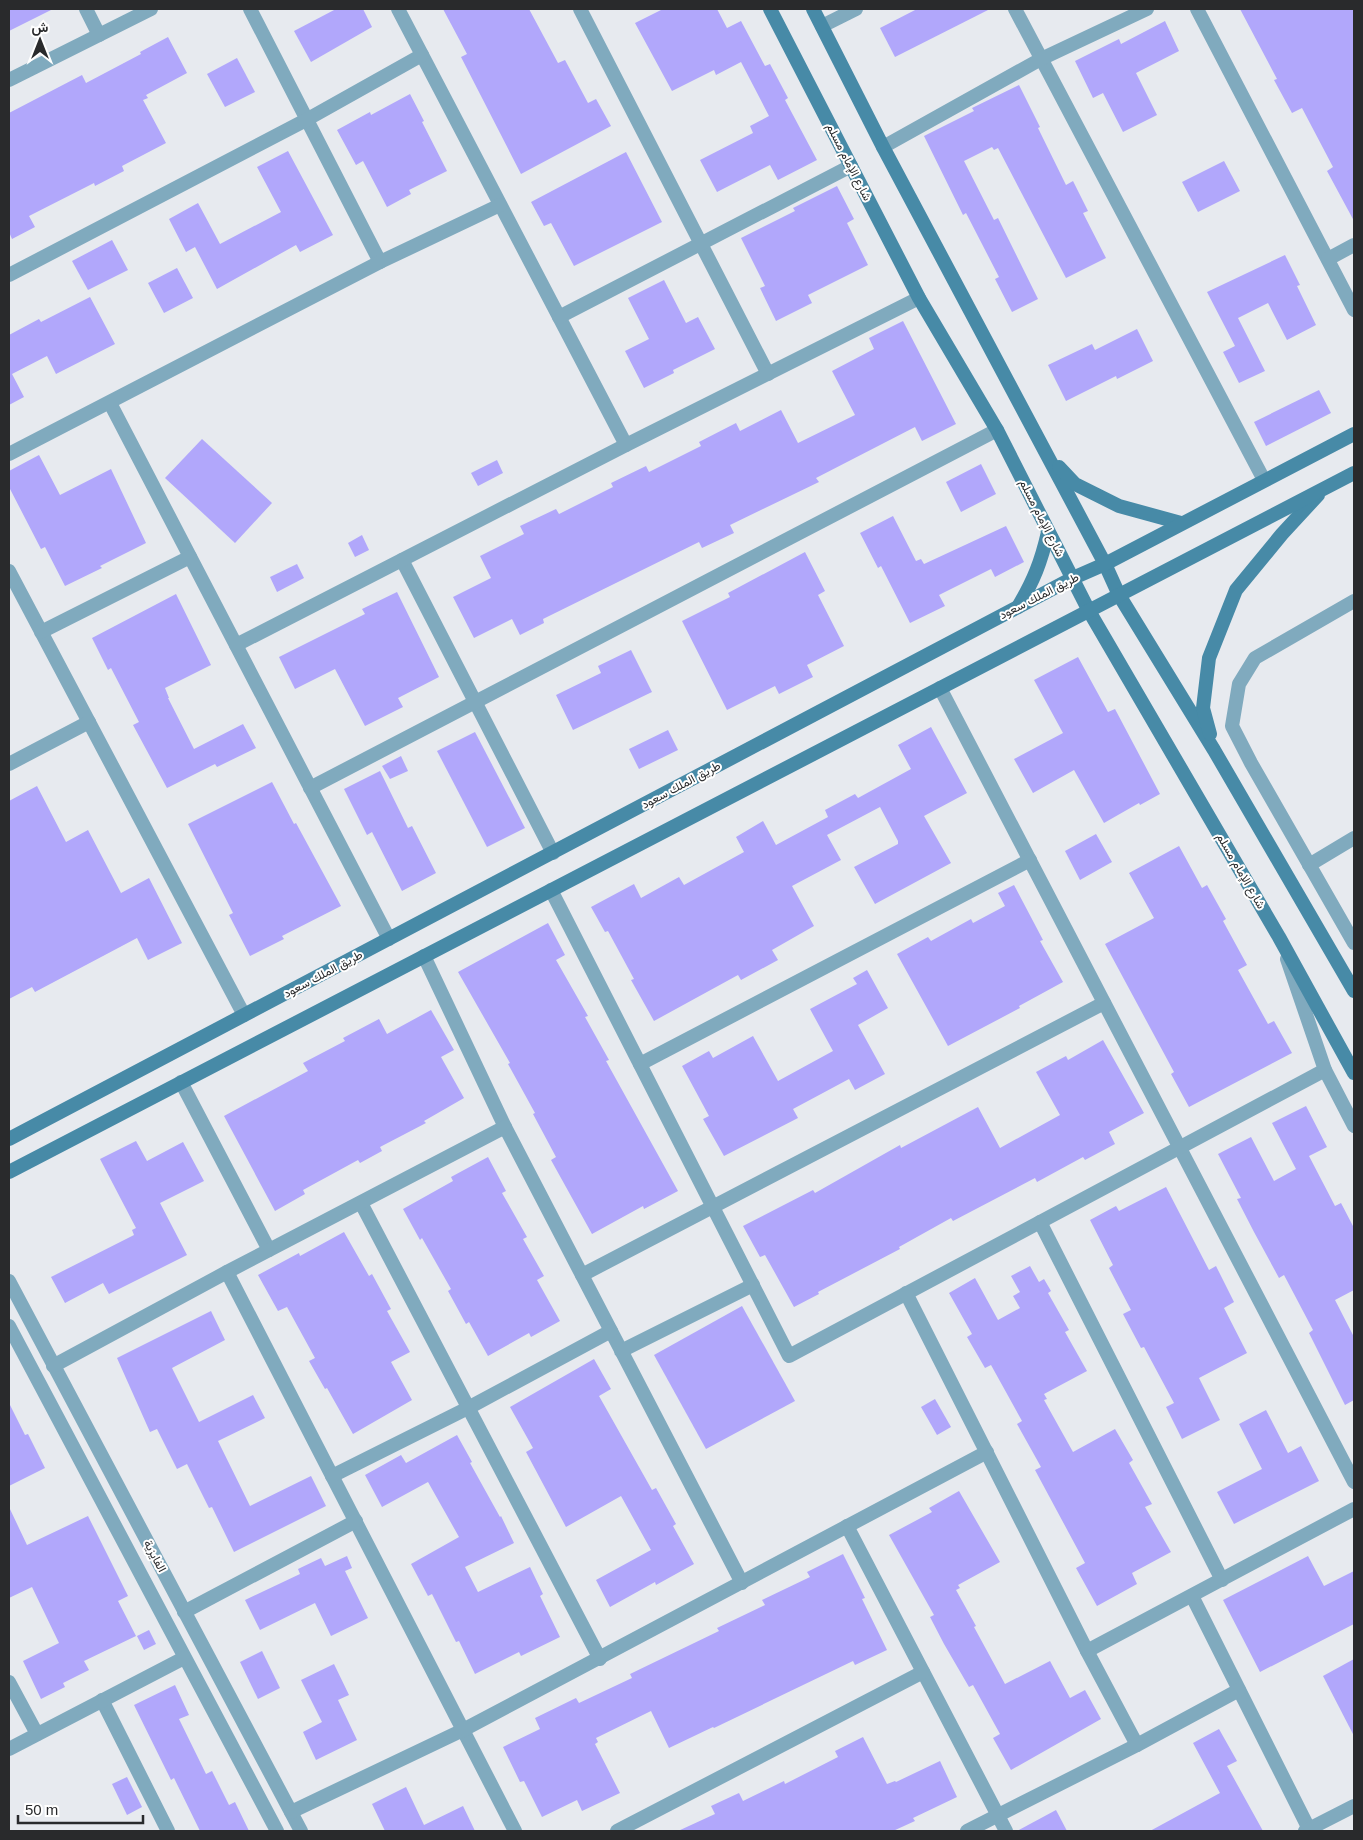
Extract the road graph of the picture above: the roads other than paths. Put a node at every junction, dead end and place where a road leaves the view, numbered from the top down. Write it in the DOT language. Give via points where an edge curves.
graph roads {
  1 [pos="86,9"];
  2 [pos="151,9"];
  3 [pos="250,9"];
  4 [pos="398,9"];
  5 [pos="580,9"];
  6 [pos="770,9"];
  7 [pos="813,9"];
  8 [pos="856,9"];
  9 [pos="1014,9"];
  10 [pos="1147,9"];
  11 [pos="1196,9"];
  12 [pos="822,26"];
  13 [pos="99,35"];
  14 [pos="422,55"];
  15 [pos="1042,59"];
  16 [pos="9,80"];
  17 [pos="306,120"];
  18 [pos="883,147"];
  19 [pos="851,166"];
  20 [pos="500,206"];
  21 [pos="701,245"];
  22 [pos="1354,245"];
  23 [pos="1328,259"];
  24 [pos="380,262"];
  25 [pos="9,275"];
  26 [pos="919,298"];
  27 [pos="1354,310"];
  28 [pos="559,317"];
  29 [pos="768,374"];
  30 [pos="110,402"];
  31 [pos="997,430"];
  32 [pos="1354,434"];
  33 [pos="626,445"];
  34 [pos="9,454"];
  35 [pos="1049,458"];
  36 [pos="1354,473"];
  37 [pos="1264,480"];
  38 [pos="1325,488"];
  39 [pos="1181,523"];
  40 [pos="1048,532"];
  41 [pos="190,557"];
  42 [pos="402,560"];
  43 [pos="1105,564"];
  44 [pos="9,571"];
  45 [pos="1073,578"];
  46 [pos="1119,595"];
  47 [pos="1354,601"];
  48 [pos="1018,607"];
  49 [pos="1089,611"];
  50 [pos="41,632"];
  51 [pos="236,645"];
  52 [pos="940,688"];
  53 [pos="474,702"];
  54 [pos="89,722"];
  55 [pos="1214,750"];
  56 [pos="9,764"];
  57 [pos="310,788"];
  58 [pos="1354,838"];
  59 [pos="553,853"];
  60 [pos="1030,860"];
  61 [pos="1309,865"];
  62 [pos="551,890"];
  63 [pos="1279,937"];
  64 [pos="389,939"];
  65 [pos="1354,943"];
  66 [pos="424,956"];
  67 [pos="1354,990"];
  68 [pos="1104,1003"];
  69 [pos="244,1015"];
  70 [pos="640,1064"];
  71 [pos="1325,1070"];
  72 [pos="1354,1073"];
  73 [pos="181,1082"];
  74 [pos="1354,1126"];
  75 [pos="506,1127"];
  76 [pos="9,1139"];
  77 [pos="1180,1148"];
  78 [pos="9,1172"];
  79 [pos="361,1203"];
  80 [pos="713,1206"];
  81 [pos="1040,1222"];
  82 [pos="269,1250"];
  83 [pos="227,1272"];
  84 [pos="582,1275"];
  85 [pos="9,1281"];
  86 [pos="753,1285"];
  87 [pos="906,1293"];
  88 [pos="9,1326"];
  89 [pos="611,1331"];
  90 [pos="621,1351"];
  91 [pos="53,1366"];
  92 [pos="468,1408"];
  93 [pos="986,1452"];
  94 [pos="332,1476"];
  95 [pos="1354,1482"];
  96 [pos="1354,1509"];
  97 [pos="356,1521"];
  98 [pos="848,1526"];
  99 [pos="1222,1580"];
  100 [pos="742,1583"];
  101 [pos="1192,1596"];
  102 [pos="184,1612"];
  103 [pos="1087,1651"];
  104 [pos="184,1658"];
  105 [pos="600,1659"];
  106 [pos="923,1672"];
  107 [pos="9,1682"];
  108 [pos="1239,1690"];
  109 [pos="102,1700"];
  110 [pos="463,1730"];
  111 [pos="37,1734"];
  112 [pos="1136,1745"];
  113 [pos="9,1749"];
  114 [pos="1354,1806"];
  115 [pos="291,1812"];
  116 [pos="998,1816"];
  117 [pos="1307,1830"];
  118 [pos="168,1831"];
  119 [pos="277,1831"];
  120 [pos="301,1831"];
  121 [pos="515,1831"];
  122 [pos="617,1831"];
  123 [pos="967,1831"];
  124 [pos="1006,1831"];
  1 -- 13 [label="street"];
  2 -- 13 [label="street"];
  3 -- 17 [label="street"];
  4 -- 14 [label="street"];
  5 -- 21 [label="street"];
  6 -- 19 [label="main road, شارع الإمام مسلم"];
  7 -- 12 [label="main road"];
  8 -- 12 [label="street"];
  9 -- 15 [label="street"];
  10 -- 15 [label="street"];
  11 -- 23 [label="street"];
  12 -- 18 [label="main road"];
  13 -- 16 [label="street"];
  14 -- 17 [label="street"];
  14 -- 20 [label="street"];
  15 -- 18 [label="street"];
  15 -- 37 [label="street"];
  17 -- 24 [label="street"];
  17 -- 25 [label="street"];
  18 -- 35 [label="main road"];
  19 -- 21 [label="street"];
  19 -- 26 [label="main road, شارع الإمام مسلم"];
  20 -- 24 [label="street"];
  20 -- 28 [label="street"];
  21 -- 28 [label="street"];
  21 -- 29 [label="street"];
  22 -- 23 [label="street"];
  23 -- 27 [label="street"];
  24 -- 30 [label="street"];
  26 -- 29 [label="street"];
  26 -- 31 [label="main road, شارع الإمام مسلم"];
  28 -- 33 [label="street"];
  29 -- 33 [label="street"];
  30 -- 34 [label="street"];
  30 -- 41 [label="street"];
  31 -- 40 [label="main road, شارع الإمام مسلم"];
  31 -- 53 [label="street"];
  32 -- 37 [label="main road, طريق الملك سعود"];
  33 -- 42 [label="street"];
  35 -- 39 [label="main road" via="1075,484 1119,506"];
  35 -- 43 [label="main road"];
  36 -- 38 [label="main road"];
  37 -- 39 [label="main road, طريق الملك سعود"];
  38 -- 46 [label="main road"];
  38 -- 55 [label="main road" via="1236,590 1210,658 1203,708"];
  39 -- 43 [label="main road, طريق الملك سعود"];
  40 -- 45 [label="main road, شارع الإمام مسلم"];
  40 -- 48 [label="main road" via="1042,560"];
  41 -- 50 [label="street"];
  41 -- 51 [label="street"];
  42 -- 51 [label="street"];
  42 -- 53 [label="street"];
  43 -- 45 [label="main road, طريق الملك سعود"];
  43 -- 46 [label="main road"];
  44 -- 50 [label="street"];
  45 -- 48 [label="main road, طريق الملك سعود"];
  45 -- 49 [label="main road, شارع الإمام مسلم"];
  46 -- 49 [label="main road"];
  46 -- 55 [label="main road"];
  47 -- 61 [label="street" via="1255,658 1239,684 1232,726"];
  48 -- 59 [label="main road, طريق الملك سعود"];
  49 -- 52 [label="main road"];
  49 -- 63 [label="main road, شارع الإمام مسلم"];
  50 -- 54 [label="street"];
  51 -- 57 [label="street"];
  52 -- 60 [label="street"];
  52 -- 62 [label="main road"];
  53 -- 57 [label="street"];
  53 -- 59 [label="street"];
  54 -- 56 [label="street"];
  54 -- 69 [label="street"];
  55 -- 67 [label="main road"];
  57 -- 64 [label="street"];
  58 -- 61 [label="street"];
  59 -- 64 [label="main road, طريق الملك سعود"];
  60 -- 68 [label="street"];
  60 -- 70 [label="street"];
  61 -- 65 [label="street"];
  62 -- 66 [label="main road"];
  62 -- 70 [label="street"];
  63 -- 71 [label="street"];
  63 -- 72 [label="main road, شارع الإمام مسلم"];
  64 -- 69 [label="main road, طريق الملك سعود"];
  66 -- 73 [label="main road"];
  66 -- 75 [label="street"];
  68 -- 77 [label="street"];
  68 -- 80 [label="street"];
  69 -- 76 [label="main road, طريق الملك سعود"];
  70 -- 80 [label="street"];
  71 -- 74 [label="street"];
  71 -- 77 [label="street"];
  73 -- 78 [label="main road"];
  73 -- 82 [label="street"];
  75 -- 79 [label="street"];
  75 -- 84 [label="street"];
  77 -- 81 [label="street"];
  77 -- 95 [label="street"];
  79 -- 82 [label="street"];
  79 -- 92 [label="street"];
  80 -- 84 [label="street"];
  80 -- 86 [label="street"];
  81 -- 87 [label="street"];
  81 -- 99 [label="street"];
  82 -- 83 [label="street"];
  83 -- 91 [label="street"];
  83 -- 94 [label="street"];
  84 -- 89 [label="street"];
  85 -- 91 [label="street, الفايزية"];
  86 -- 87 [label="street" via="789,1356"];
  86 -- 90 [label="street"];
  87 -- 93 [label="street"];
  88 -- 104 [label="street, الفايزية"];
  89 -- 90 [label="street"];
  89 -- 92 [label="street"];
  90 -- 100 [label="street"];
  91 -- 102 [label="street, الفايزية"];
  92 -- 94 [label="street"];
  92 -- 105 [label="street"];
  93 -- 98 [label="street"];
  93 -- 103 [label="street"];
  94 -- 97 [label="street"];
  96 -- 99 [label="street"];
  97 -- 102 [label="street"];
  97 -- 110 [label="street"];
  98 -- 100 [label="street"];
  98 -- 106 [label="street"];
  99 -- 101 [label="street"];
  100 -- 105 [label="street"];
  101 -- 103 [label="street"];
  101 -- 108 [label="street"];
  102 -- 115 [label="street, الفايزية"];
  103 -- 112 [label="street"];
  104 -- 109 [label="street"];
  104 -- 119 [label="street, الفايزية"];
  105 -- 110 [label="street"];
  106 -- 116 [label="street"];
  106 -- 122 [label="street"];
  107 -- 111 [label="street"];
  108 -- 112 [label="street"];
  108 -- 117 [label="street"];
  109 -- 111 [label="street"];
  109 -- 118 [label="street"];
  110 -- 115 [label="street"];
  110 -- 121 [label="street"];
  111 -- 113 [label="street"];
  112 -- 116 [label="street"];
  114 -- 117 [label="street"];
  115 -- 120 [label="street, الفايزية"];
  116 -- 123 [label="street"];
  116 -- 124 [label="street"];
}
